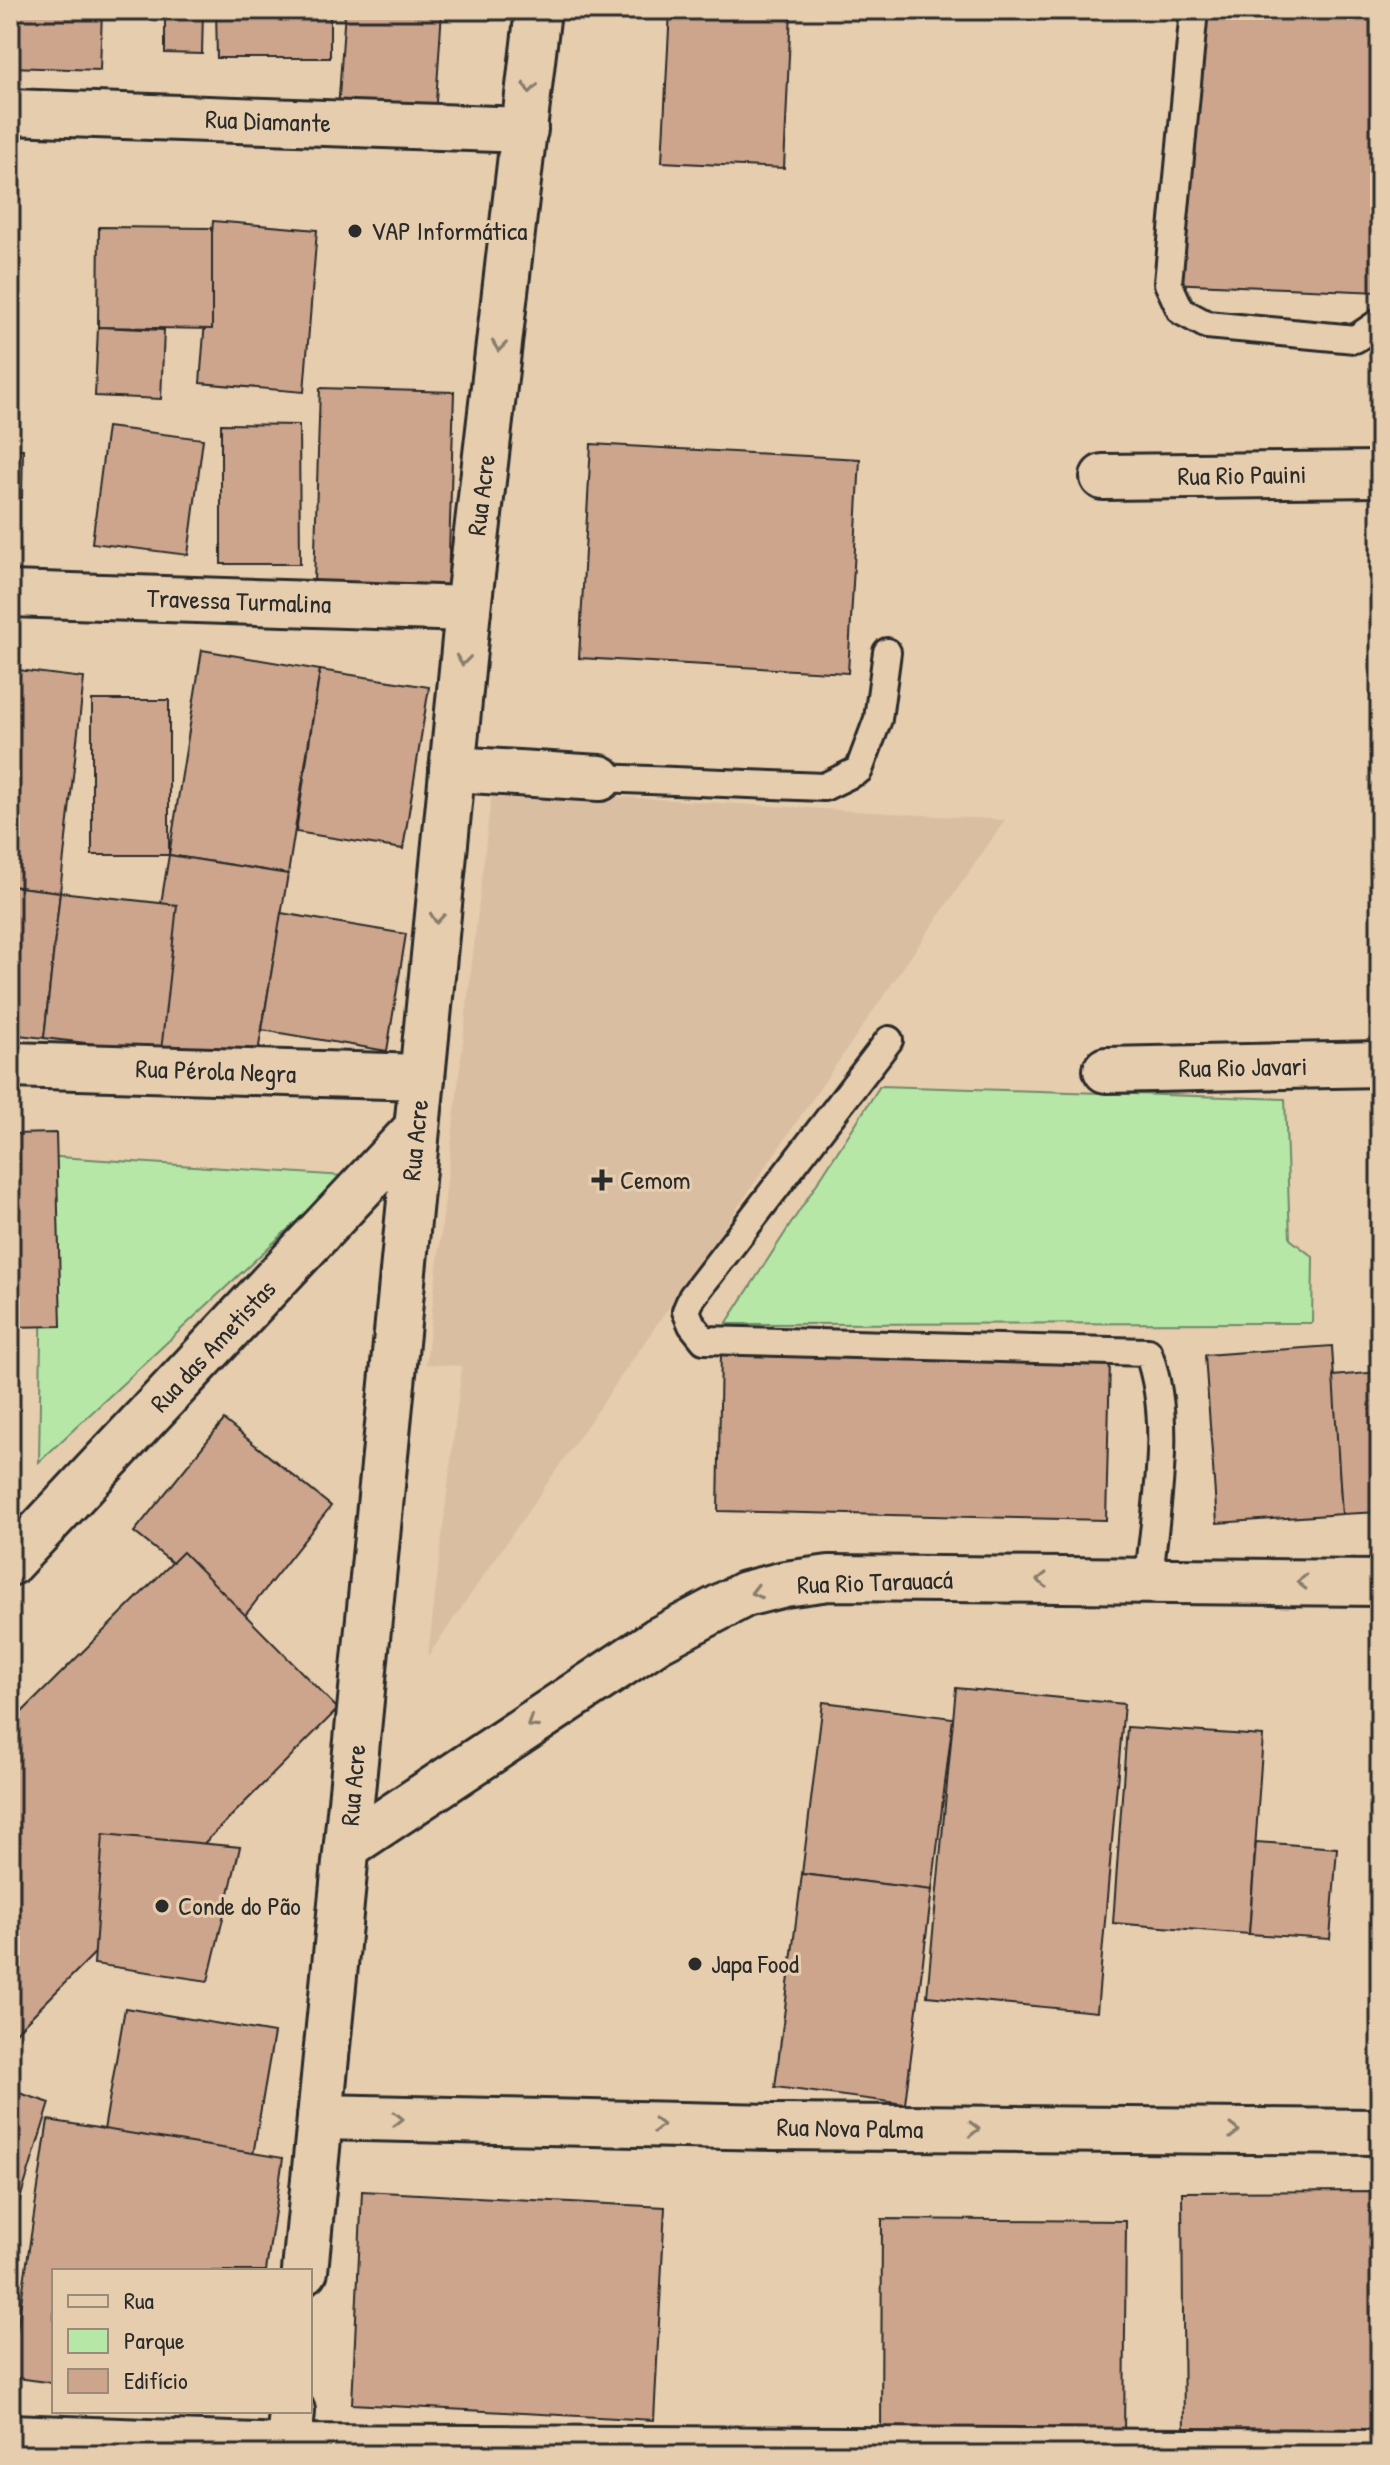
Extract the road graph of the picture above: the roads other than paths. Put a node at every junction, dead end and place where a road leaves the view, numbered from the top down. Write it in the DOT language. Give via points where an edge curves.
graph roads {
  1 [pos="538,10"];
  2 [pos="1194,10"];
  3 [pos="10,112"];
  4 [pos="525,130"];
  5 [pos="1380,322"];
  6 [pos="1380,474"];
  7 [pos="1103,477"];
  8 [pos="10,594"];
  9 [pos="468,609"];
  10 [pos="887,652"];
  11 [pos="452,769"];
  12 [pos="600,778"];
  13 [pos="889,1040"];
  14 [pos="1380,1064"];
  15 [pos="10,1065"];
  16 [pos="1106,1070"];
  17 [pos="422,1077"];
  18 [pos="416,1129"];
  19 [pos="10,1563"];
  20 [pos="1149,1580"];
  21 [pos="1380,1583"];
  22 [pos="348,1846"];
  23 [pos="320,2117"];
  24 [pos="1380,2132"];
  25 [pos="305,2269"];
  26 [pos="10,2437"];
  27 [pos="289,2438"];
  28 [pos="624,2452"];
  29 [pos="1380,2453"];
  1 -- 4 [label="street, Rua Acre, one-way"];
  2 -- 5 [label="lane" via="1168,283 1181,311 1207,325 1355,339"];
  3 -- 4 [label="street, Rua Diamante"];
  4 -- 9 [label="street, Rua Acre, one-way"];
  6 -- 7 [label="street, Rua Rio Pauini"];
  8 -- 9 [label="street, Travessa Turmalina"];
  9 -- 11 [label="street, Rua Acre, one-way"];
  10 -- 12 [label="lane" via="878,719 859,770 824,787"];
  11 -- 12 [label="street"];
  11 -- 17 [label="street, Rua Acre, one-way"];
  13 -- 20 [label="lane" via="692,1297 686,1311 692,1325 704,1340 1148,1352 1158,1378 1161,1442"];
  14 -- 16 [label="street, Rua Rio Javari"];
  15 -- 17 [label="street, Rua Pérola Negra"];
  17 -- 18 [label="street, Rua Acre"];
  18 -- 19 [label="street, Rua das Ametistas"];
  18 -- 22 [label="street, Rua Acre"];
  21 -- 20 [label="street, Rua Rio Tarauacá, one-way"];
  20 -- 22 [label="street, Rua Rio Tarauacá, one-way" via="829,1578 745,1594 658,1640"];
  22 -- 23 [label="street, Rua Acre"];
  23 -- 24 [label="street, Rua Nova Palma, one-way"];
  23 -- 25 [label="street, Rua Acre"];
  26 -- 27 [label="street"];
  27 -- 28 [label="street"];
  28 -- 29 [label="street"];
}
